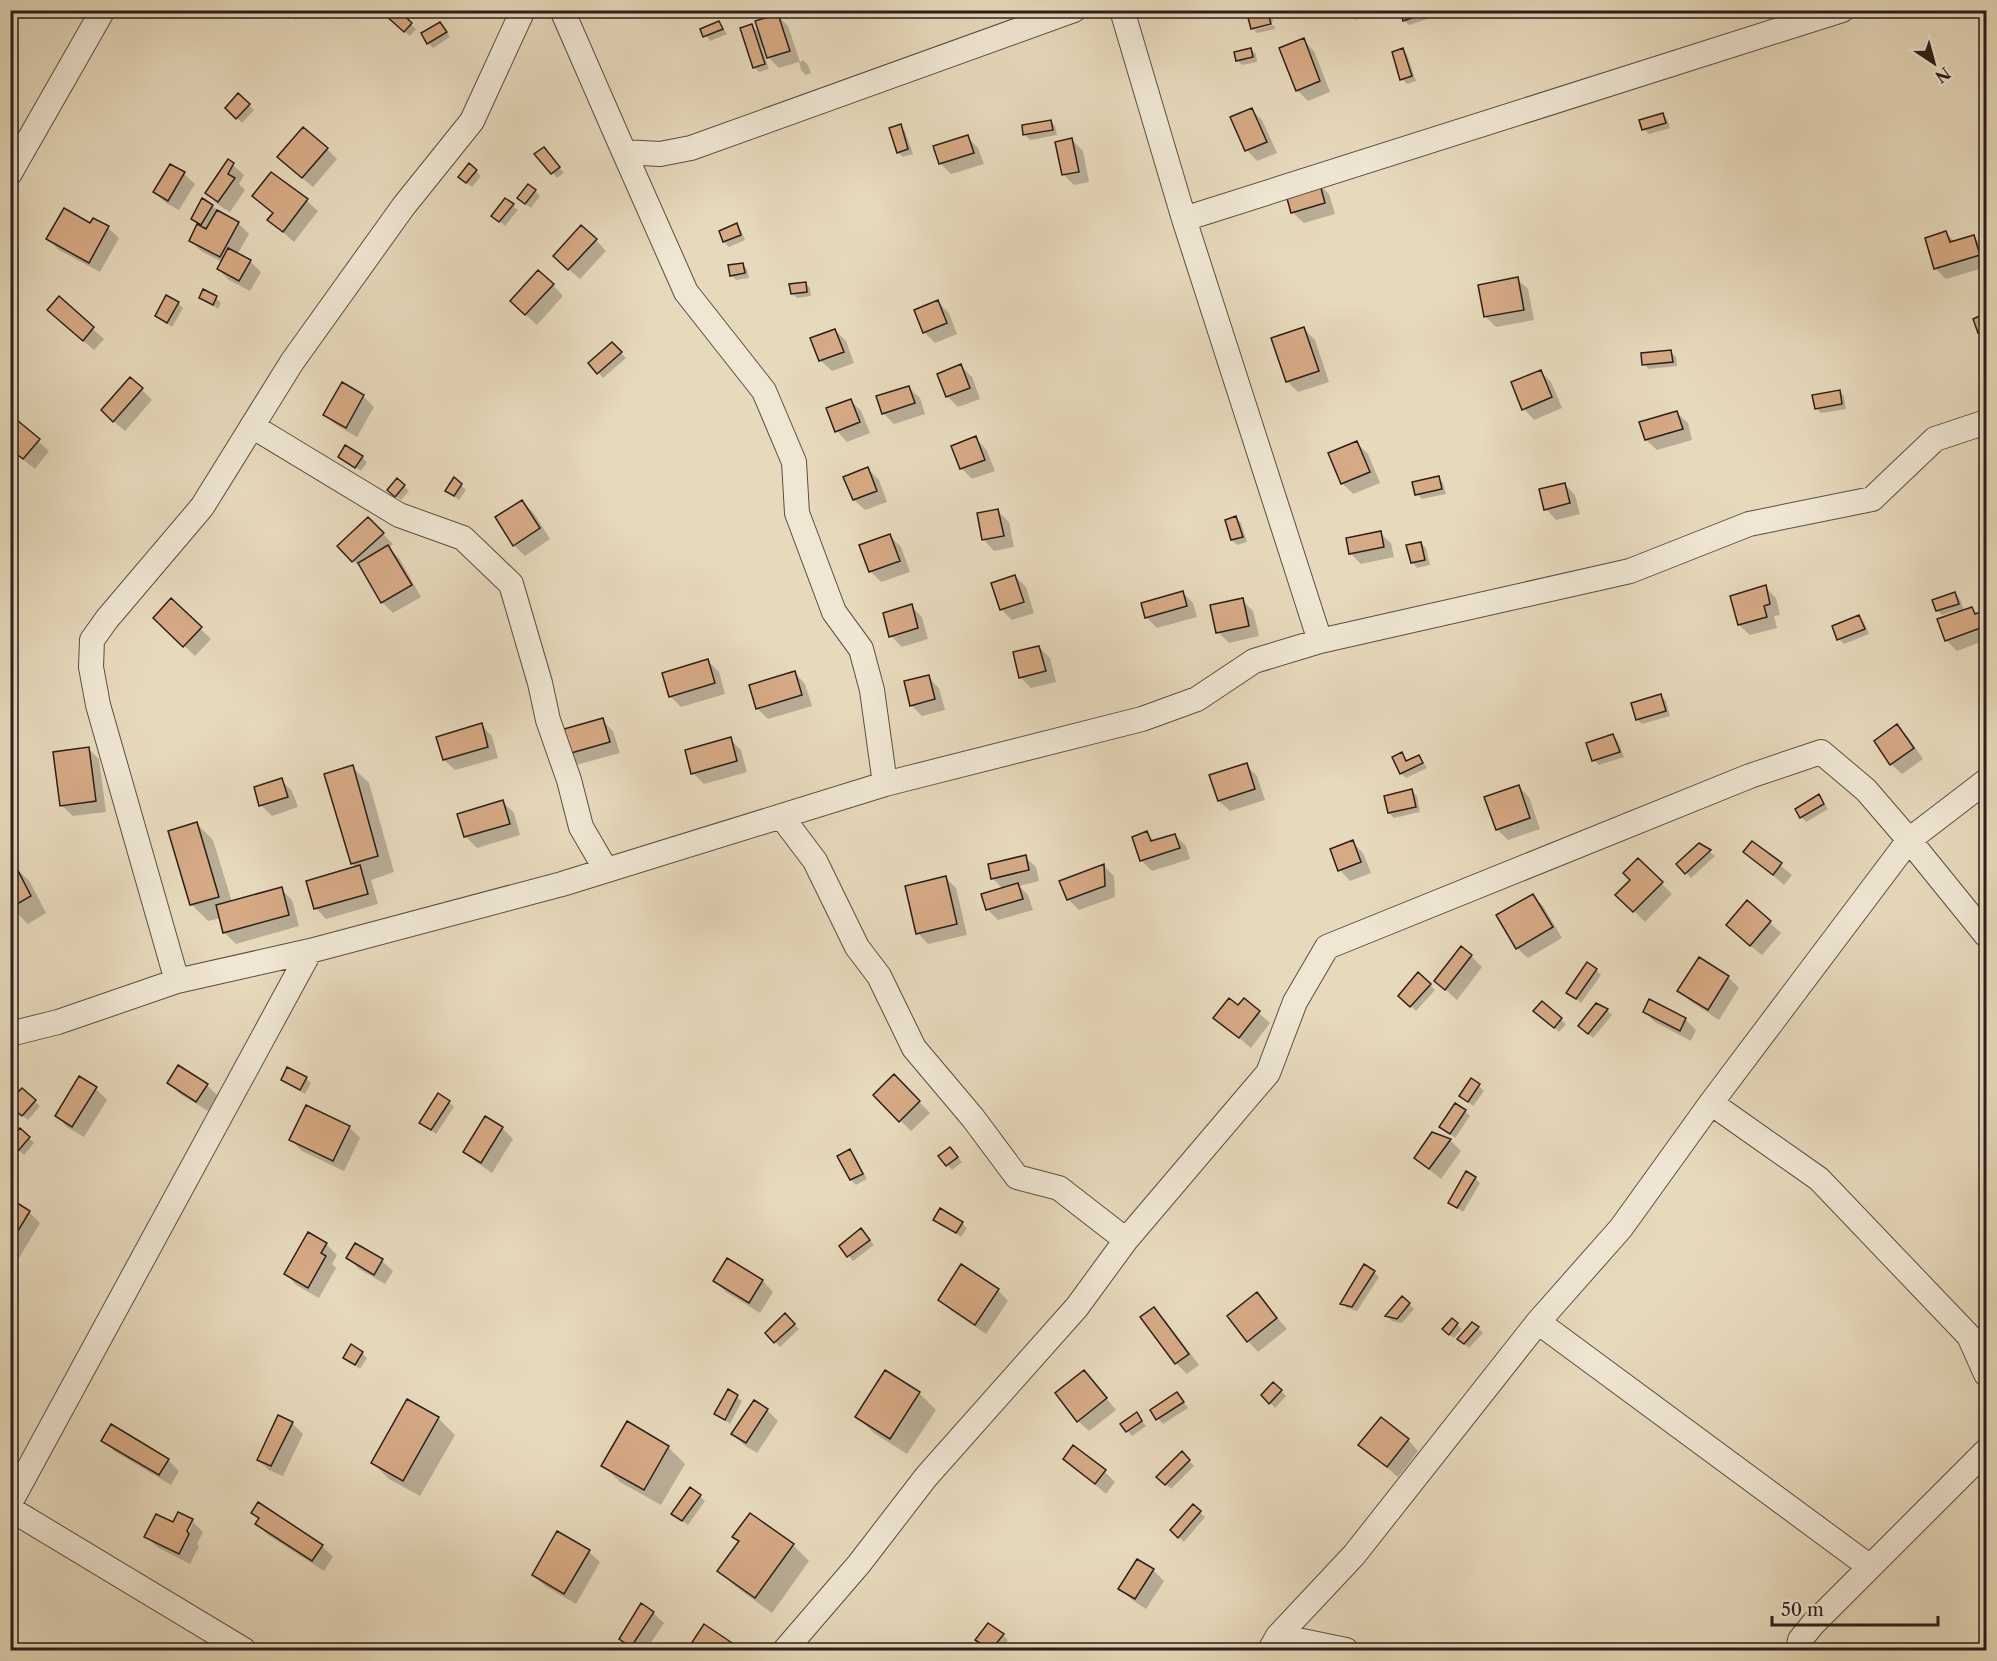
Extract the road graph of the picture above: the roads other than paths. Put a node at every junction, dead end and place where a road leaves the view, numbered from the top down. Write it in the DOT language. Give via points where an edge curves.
graph roads {
  1 [pos="103,10"];
  2 [pos="523,10"];
  3 [pos="562,10"];
  4 [pos="1074,10"];
  5 [pos="1122,10"];
  6 [pos="1842,10"];
  7 [pos="624,152"];
  8 [pos="10,173"];
  9 [pos="1184,219"];
  10 [pos="1986,422"];
  11 [pos="252,426"];
  12 [pos="1320,641"];
  13 [pos="1986,781"];
  14 [pos="885,784"];
  15 [pos="780,816"];
  16 [pos="1909,840"];
  17 [pos="606,870"];
  18 [pos="1986,935"];
  19 [pos="310,951"];
  20 [pos="177,981"];
  21 [pos="10,1035"];
  22 [pos="1711,1103"];
  23 [pos="1126,1240"];
  24 [pos="1538,1322"];
  25 [pos="1986,1374"];
  26 [pos="1986,1451"];
  27 [pos="10,1503"];
  28 [pos="10,1509"];
  29 [pos="1870,1567"];
  30 [pos="1274,1643"];
  31 [pos="1795,1647"];
  32 [pos="244,1650"];
  33 [pos="785,1650"];
  34 [pos="1346,1650"];
  1 -- 8 [label="street"];
  2 -- 11 [label="street" via="472,121 403,207 292,362"];
  3 -- 7 [label="street"];
  4 -- 7 [label="street" via="690,148 660,154"];
  5 -- 9 [label="street"];
  6 -- 9 [label="street"];
  7 -- 14 [label="street" via="686,292 764,391 794,462 797,513 834,612 861,649 872,690"];
  9 -- 12 [label="street"];
  10 -- 12 [label="street" via="1935,439 1872,500 1749,524 1630,571"];
  11 -- 17 [label="street" via="399,515 463,538 511,584 581,827"];
  11 -- 20 [label="street" via="202,507 92,640 91,667 98,705"];
  12 -- 14 [label="street" via="1254,661 1197,699 1142,720"];
  13 -- 16 [label="street"];
  14 -- 15 [label="street"];
  15 -- 17 [label="street"];
  15 -- 23 [label="street" via="815,861 857,947 879,976 914,1048 1017,1177 1059,1188"];
  16 -- 18 [label="street"];
  16 -- 22 [label="street"];
  16 -- 23 [label="street" via="1866,790 1821,752 1739,780 1328,947 1295,1002 1268,1073"];
  17 -- 19 [label="street"];
  19 -- 20 [label="street"];
  19 -- 27 [label="street"];
  20 -- 21 [label="street"];
  22 -- 24 [label="street" via="1621,1228"];
  22 -- 25 [label="street" via="1819,1179 1969,1336"];
  23 -- 33 [label="street" via="1077,1307 926,1477 859,1564"];
  24 -- 29 [label="street"];
  24 -- 30 [label="street" via="1354,1555"];
  26 -- 29 [label="street"];
  28 -- 32 [label="street"];
  29 -- 31 [label="street"];
  30 -- 34 [label="street"];
}
